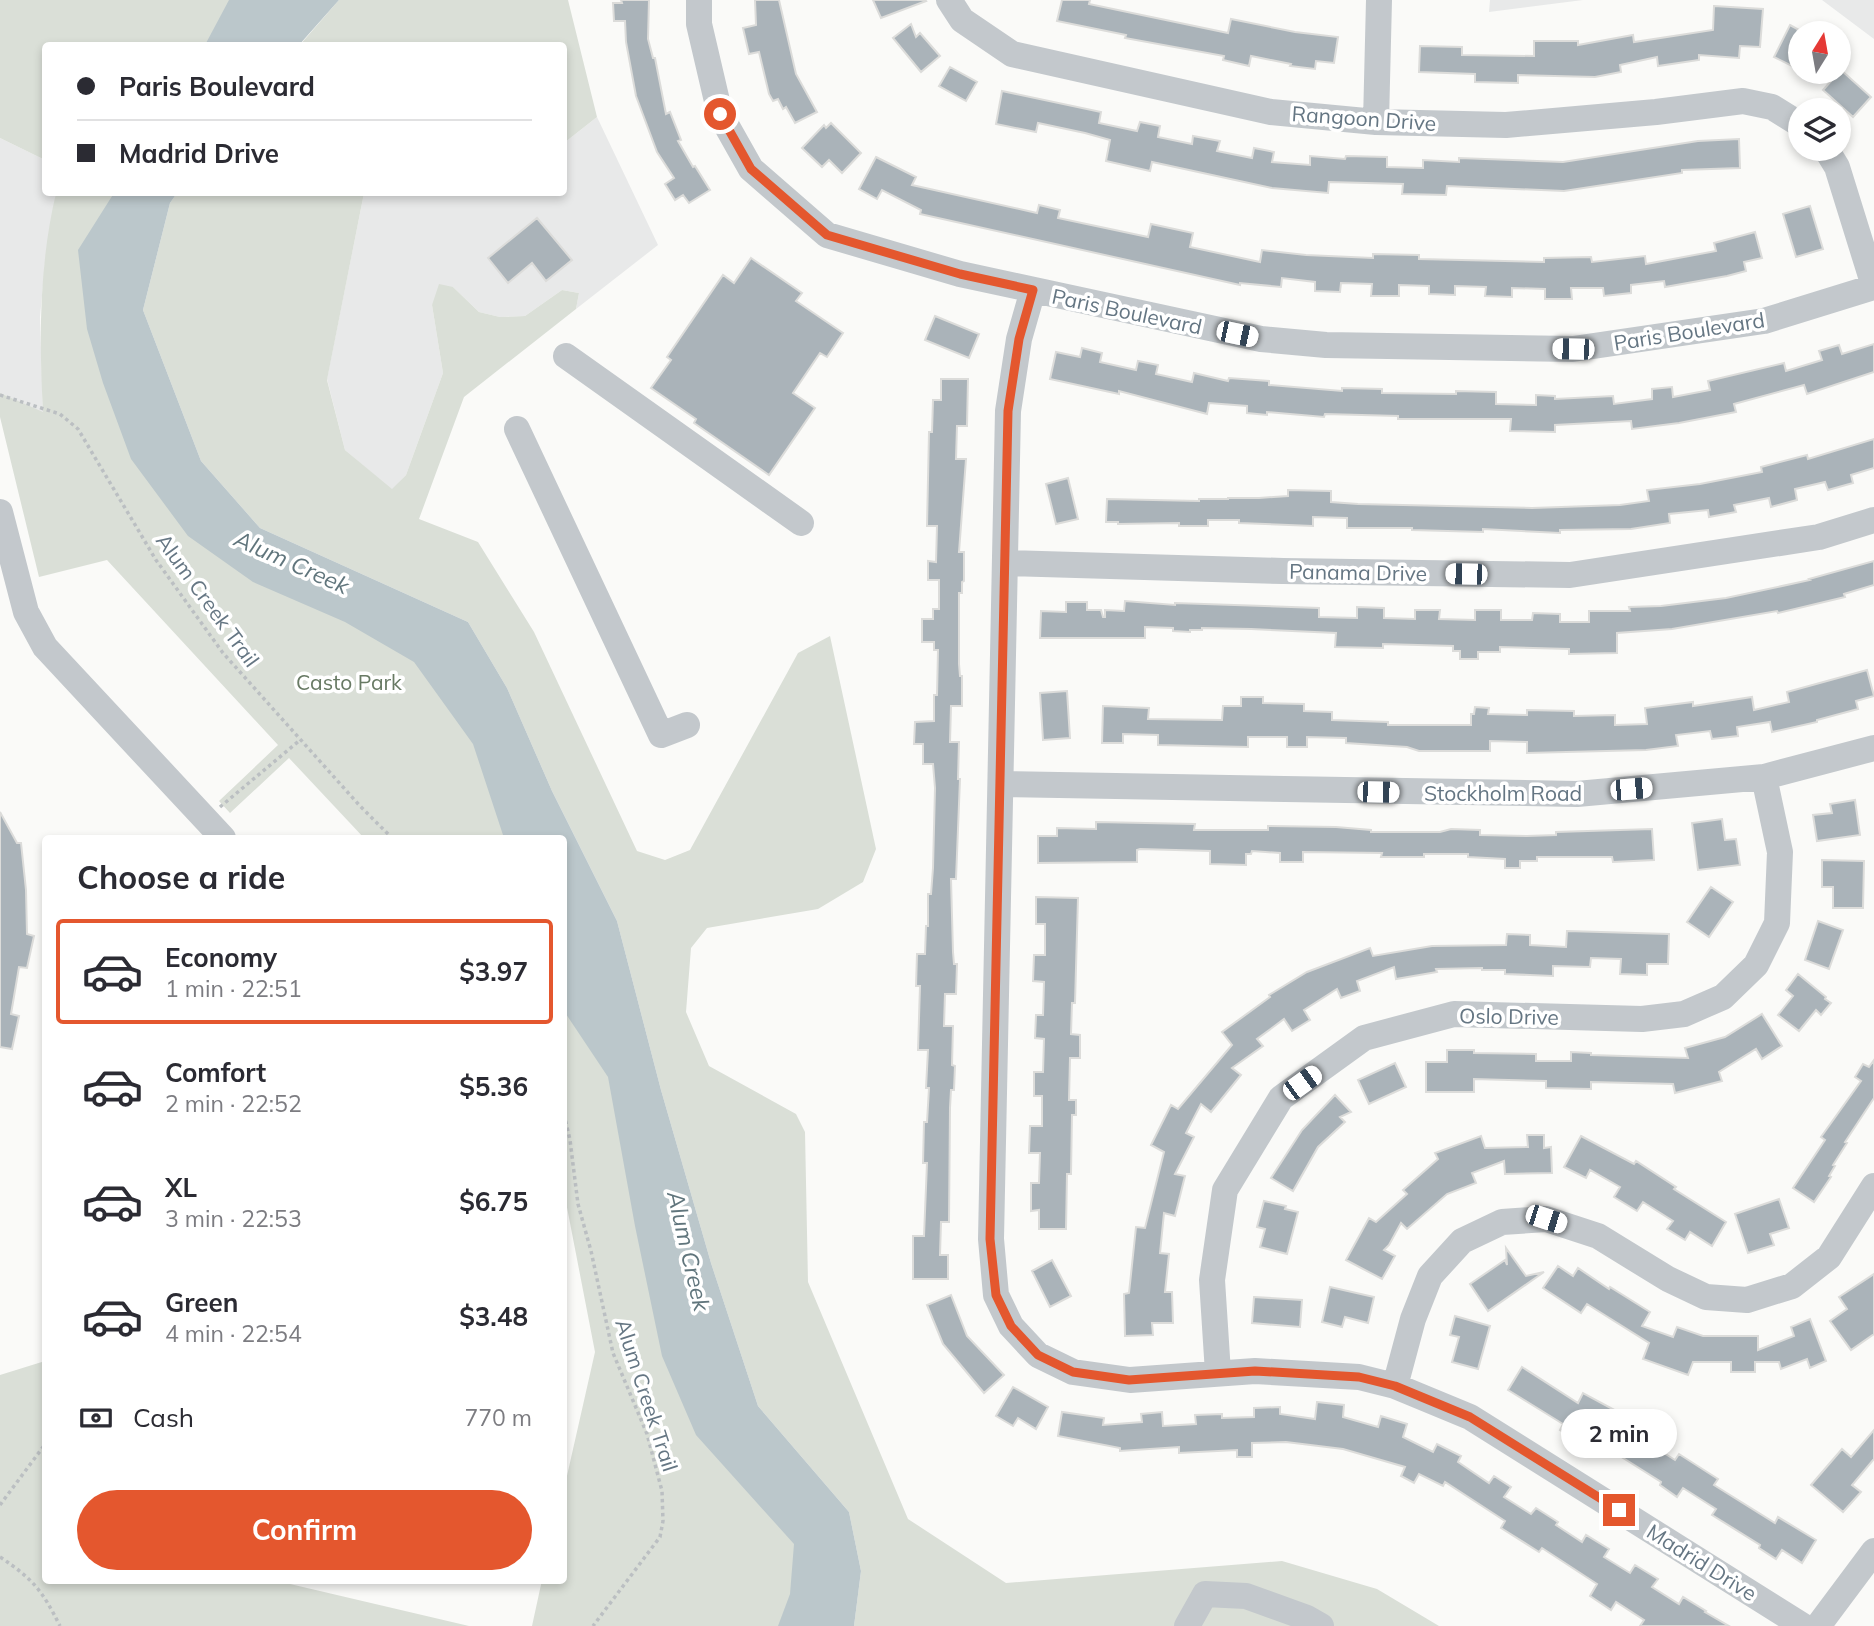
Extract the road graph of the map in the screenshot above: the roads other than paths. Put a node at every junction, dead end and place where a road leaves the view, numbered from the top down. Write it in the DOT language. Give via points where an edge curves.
graph roads {
  1 [pos="699,0"];
  2 [pos="949,0"];
  3 [pos="1379,0"];
  4 [pos="1788,117"];
  5 [pos="1376,122"];
  6 [pos="1834,161"];
  7 [pos="1874,287"];
  8 [pos="1033,290"];
  9 [pos="566,356"];
  10 [pos="517,429"];
  11 [pos="0,512"];
  12 [pos="1874,520"];
  13 [pos="801,523"];
  14 [pos="1005,564"];
  15 [pos="687,725"];
  16 [pos="1874,748"];
  17 [pos="1764,777"];
  18 [pos="1001,784"];
  19 [pos="217,833"];
  20 [pos="1874,1186"];
  21 [pos="1218,1373"];
  22 [pos="1395,1386"];
  23 [pos="1874,1551"];
  24 [pos="1187,1626"];
  25 [pos="1321,1626"];
  26 [pos="1804,1626"];
  27 [pos="1818,1626"];
  1 -- 8 [label="street, Paris Boulevard" via="699,24 720,114 760,177 827,235"];
  2 -- 5 [label="street, Rangoon Drive" via="962,20 1012,54 1271,112"];
  3 -- 5 [label="street"];
  4 -- 5 [label="street, Rangoon Drive" via="1772,107 1743,101 1506,125"];
  6 -- 7 [label="street"];
  7 -- 8 [label="street, Paris Boulevard" via="1764,321 1573,349 1326,345 1261,339"];
  8 -- 14 [label="street, Madrid Drive" via="1019,339 1008,411"];
  9 -- 13 [label="street"];
  10 -- 15 [label="street" via="661,734"];
  11 -- 19 [label="street" via="26,612 45,647"];
  12 -- 14 [label="street, Panama Drive" via="1819,537 1570,575"];
  14 -- 18 [label="street, Madrid Drive"];
  16 -- 17 [label="street, Stockholm Road"];
  17 -- 18 [label="street, Stockholm Road" via="1577,794"];
  17 -- 21 [label="street, Oslo Drive" via="1780,852 1777,923 1756,965 1723,997 1684,1014 1642,1019 1454,1014 1364,1038 1281,1098 1225,1190 1212,1280"];
  18 -- 21 [label="street, Madrid Drive" via="990,1239 996,1295 1011,1326 1038,1355 1073,1372 1129,1380"];
  20 -- 22 [label="street" via="1829,1257 1793,1286 1747,1300 1706,1297 1598,1236 1546,1219 1502,1222 1462,1241 1430,1276"];
  21 -- 22 [label="street, Madrid Drive" via="1359,1377"];
  22 -- 26 [label="street, Madrid Drive" via="1470,1417"];
  23 -- 27 [label="street"];
  24 -- 25 [label="street" via="1205,1594 1246,1596"];
}
